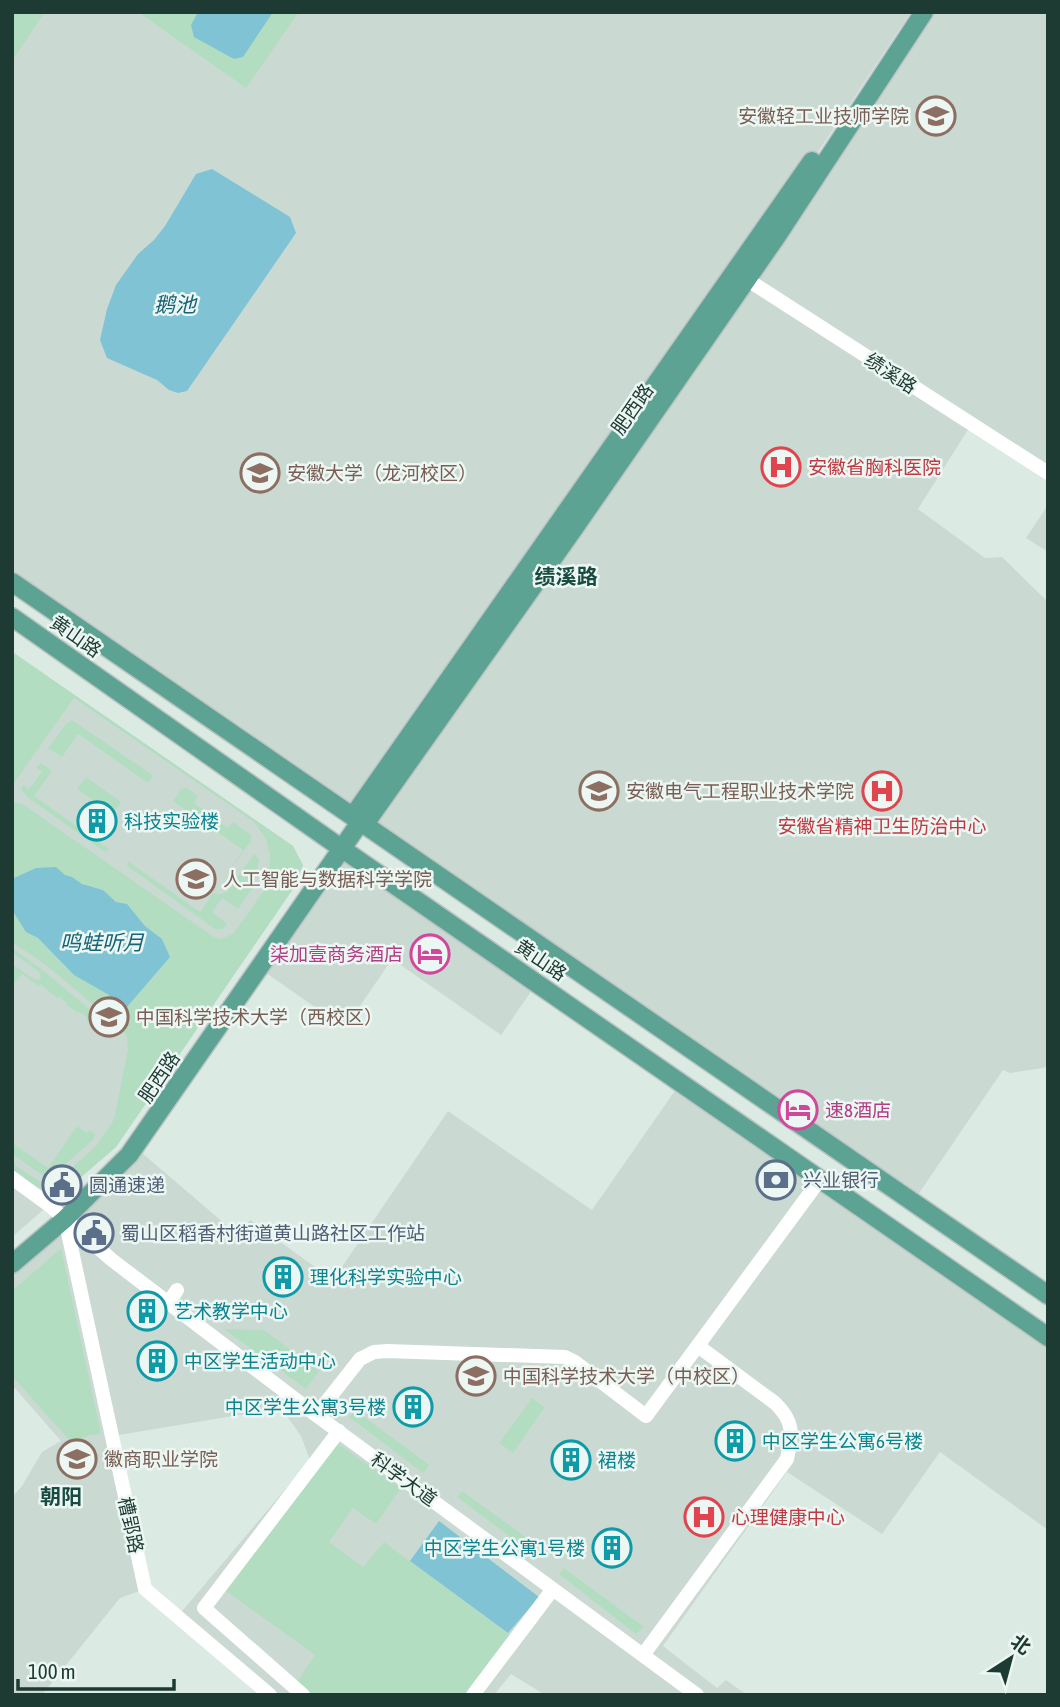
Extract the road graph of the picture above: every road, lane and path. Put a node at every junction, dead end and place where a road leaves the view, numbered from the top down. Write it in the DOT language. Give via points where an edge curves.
graph roads {
  1 [pos="911,12"];
  2 [pos="925,12"];
  3 [pos="741,276"];
  4 [pos="1048,473"];
  5 [pos="12,582"];
  6 [pos="12,617"];
  7 [pos="360,821"];
  8 [pos="341,848"];
  9 [pos="12,1178"];
  10 [pos="821,1178"];
  11 [pos="65,1219"];
  12 [pos="12,1264"];
  13 [pos="1048,1295"];
  14 [pos="1048,1336"];
  15 [pos="698,1346"];
  16 [pos="316,1415"];
  17 [pos="339,1431"];
  18 [pos="553,1589"];
  19 [pos="643,1655"];
  20 [pos="270,1695"];
  21 [pos="303,1695"];
  22 [pos="473,1695"];
  23 [pos="697,1695"];
  1 -- 3 [label="main road, 肥西路"];
  2 -- 3 [label="main road, 肥西路"];
  3 -- 4 [label="street, 绩溪路"];
  3 -- 7 [label="main road, 肥西路" via="573,530"];
  5 -- 7 [label="main road, 黄山路"];
  6 -- 8 [label="main road, 黄山路"];
  7 -- 8 [label="main road, 肥西路"];
  7 -- 13 [label="main road, 黄山路"];
  8 -- 10 [label="main road, 黄山路"];
  8 -- 11 [label="main road, 肥西路" via="129,1155"];
  9 -- 11 [label="street, 科学大道"];
  10 -- 14 [label="main road, 黄山路"];
  10 -- 15 [label="street"];
  11 -- 12 [label="main road, 肥西路"];
  11 -- 16 [label="street, 科学大道" via="112,1260 173,1296"];
  11 -- 20 [label="street, 槽郢路" via="145,1589"];
  15 -- 16 [label="street" via="646,1416 565,1357 387,1351 360,1359"];
  15 -- 19 [label="street" via="785,1412 792,1431 787,1459"];
  16 -- 17 [label="street, 科学大道"];
  17 -- 18 [label="street, 科学大道"];
  17 -- 21 [label="street" via="204,1608"];
  18 -- 19 [label="street, 科学大道"];
  18 -- 22 [label="street"];
  19 -- 23 [label="street, 科学大道"];
}
